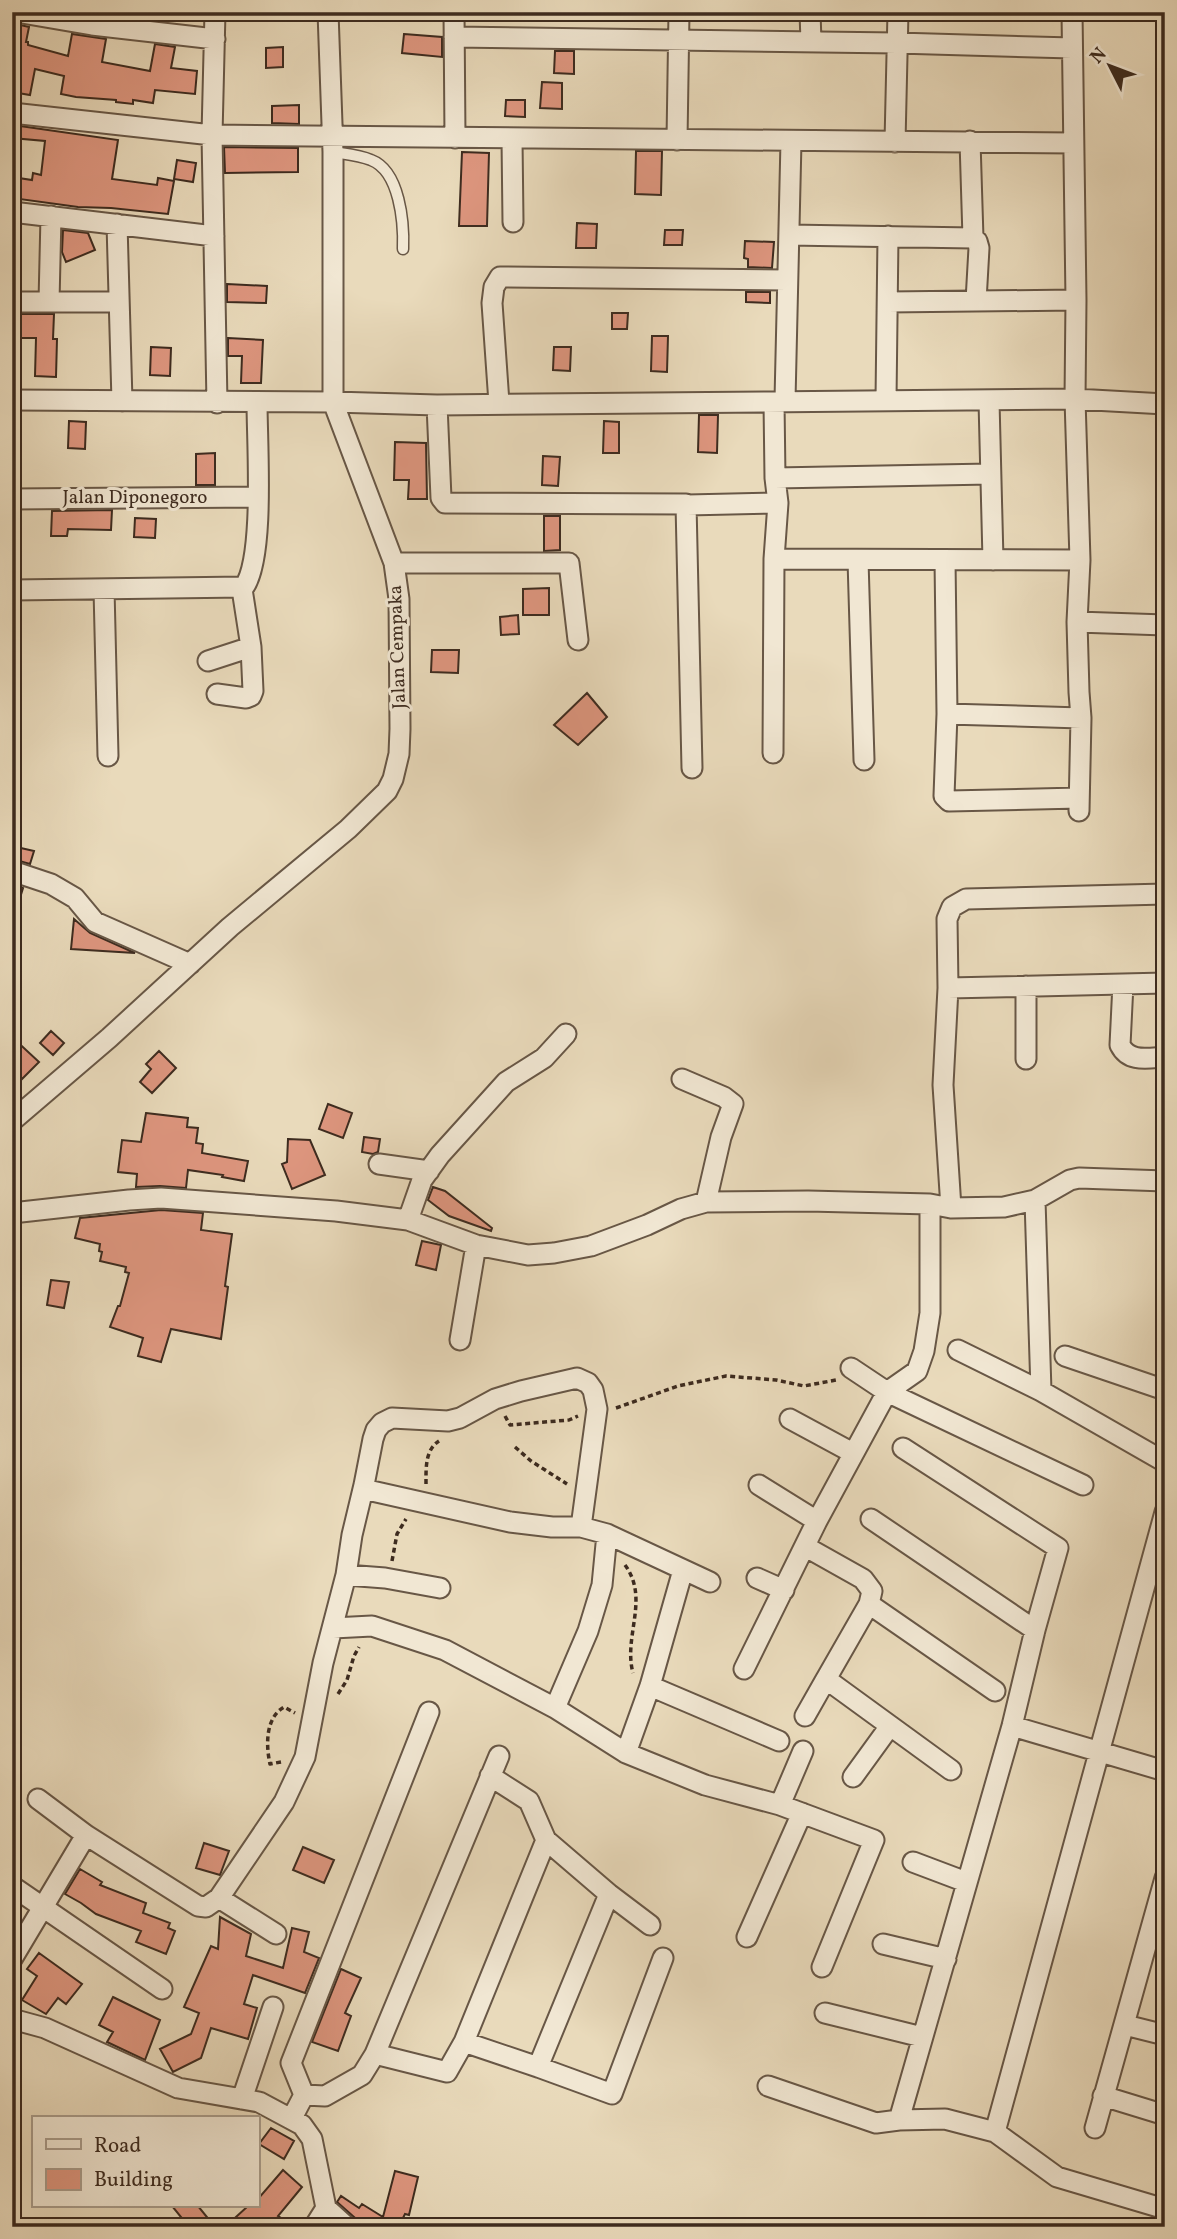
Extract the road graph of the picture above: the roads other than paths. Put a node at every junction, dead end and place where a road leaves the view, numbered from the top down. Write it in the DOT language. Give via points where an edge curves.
graph roads {
  1 [pos="16,12"];
  2 [pos="215,12"];
  3 [pos="328,12"];
  4 [pos="454,12"];
  5 [pos="679,12"];
  6 [pos="810,12"];
  7 [pos="898,12"];
  8 [pos="1072,12"];
  9 [pos="454,37"];
  10 [pos="215,39"];
  11 [pos="677,39"];
  12 [pos="811,42"];
  13 [pos="897,43"];
  14 [pos="1072,48"];
  15 [pos="12,113"];
  16 [pos="212,135"];
  17 [pos="455,138"];
  18 [pos="512,139"];
  19 [pos="677,140"];
  20 [pos="791,141"];
  21 [pos="970,141"];
  22 [pos="895,142"];
  23 [pos="332,144"];
  24 [pos="1073,144"];
  25 [pos="12,212"];
  26 [pos="51,216"];
  27 [pos="513,222"];
  28 [pos="117,224"];
  29 [pos="789,235"];
  30 [pos="214,236"];
  31 [pos="888,236"];
  32 [pos="973,238"];
  33 [pos="403,249"];
  34 [pos="788,280"];
  35 [pos="1076,300"];
  36 [pos="976,301"];
  37 [pos="12,302"];
  38 [pos="49,302"];
  39 [pos="119,302"];
  40 [pos="888,302"];
  41 [pos="1075,399"];
  42 [pos="12,400"];
  43 [pos="886,400"];
  44 [pos="122,401"];
  45 [pos="779,401"];
  46 [pos="989,401"];
  47 [pos="216,402"];
  48 [pos="333,402"];
  49 [pos="257,403"];
  50 [pos="499,403"];
  51 [pos="1165,404"];
  52 [pos="437,405"];
  53 [pos="990,474"];
  54 [pos="775,478"];
  55 [pos="257,497"];
  56 [pos="12,499"];
  57 [pos="778,503"];
  58 [pos="687,505"];
  59 [pos="774,559"];
  60 [pos="858,560"];
  61 [pos="945,560"];
  62 [pos="993,560"];
  63 [pos="1080,560"];
  64 [pos="394,564"];
  65 [pos="104,589"];
  66 [pos="242,589"];
  67 [pos="12,590"];
  68 [pos="1077,622"];
  69 [pos="1165,625"];
  70 [pos="579,640"];
  71 [pos="251,647"];
  72 [pos="208,661"];
  73 [pos="217,694"];
  74 [pos="947,714"];
  75 [pos="1081,718"];
  76 [pos="773,753"];
  77 [pos="107,756"];
  78 [pos="864,760"];
  79 [pos="692,768"];
  80 [pos="12,871"];
  81 [pos="1165,894"];
  82 [pos="190,964"];
  83 [pos="1165,983"];
  84 [pos="1123,984"];
  85 [pos="1026,986"];
  86 [pos="948,988"];
  87 [pos="566,1034"];
  88 [pos="1165,1057"];
  89 [pos="1027,1059"];
  90 [pos="682,1079"];
  91 [pos="12,1121"];
  92 [pos="379,1164"];
  93 [pos="429,1171"];
  94 [pos="1165,1181"];
  95 [pos="1035,1199"];
  96 [pos="706,1202"];
  97 [pos="930,1203"];
  98 [pos="951,1208"];
  99 [pos="12,1213"];
  100 [pos="408,1220"];
  101 [pos="477,1244"];
  102 [pos="460,1340"];
  103 [pos="958,1350"];
  104 [pos="1065,1356"];
  105 [pos="848,1373"];
  106 [pos="1165,1390"];
  107 [pos="1041,1391"];
  108 [pos="887,1392"];
  109 [pos="790,1419"];
  110 [pos="903,1448"];
  111 [pos="853,1453"];
  112 [pos="1165,1462"];
  113 [pos="759,1485"];
  114 [pos="1083,1485"];
  115 [pos="363,1489"];
  116 [pos="1165,1512"];
  117 [pos="871,1520"];
  118 [pos="817,1521"];
  119 [pos="580,1527"];
  120 [pos="607,1534"];
  121 [pos="806,1547"];
  122 [pos="683,1570"];
  123 [pos="346,1575"];
  124 [pos="757,1578"];
  125 [pos="710,1582"];
  126 [pos="440,1588"];
  127 [pos="784,1590"];
  128 [pos="869,1604"];
  129 [pos="333,1628"];
  130 [pos="1035,1630"];
  131 [pos="744,1669"];
  132 [pos="826,1679"];
  133 [pos="650,1686"];
  134 [pos="995,1691"];
  135 [pos="555,1708"];
  136 [pos="429,1712"];
  137 [pos="805,1716"];
  138 [pos="890,1726"];
  139 [pos="1012,1726"];
  140 [pos="779,1741"];
  141 [pos="803,1751"];
  142 [pos="1100,1752"];
  143 [pos="626,1753"];
  144 [pos="499,1756"];
  145 [pos="951,1770"];
  146 [pos="1165,1770"];
  147 [pos="490,1776"];
  148 [pos="853,1777"];
  149 [pos="38,1799"];
  150 [pos="780,1805"];
  151 [pos="802,1813"];
  152 [pos="86,1835"];
  153 [pos="546,1840"];
  154 [pos="913,1862"];
  155 [pos="1165,1878"];
  156 [pos="965,1882"];
  157 [pos="12,1886"];
  158 [pos="609,1894"];
  159 [pos="219,1898"];
  160 [pos="43,1907"];
  161 [pos="650,1925"];
  162 [pos="276,1934"];
  163 [pos="747,1937"];
  164 [pos="883,1944"];
  165 [pos="1156,1945"];
  166 [pos="663,1958"];
  167 [pos="12,1959"];
  168 [pos="946,1959"];
  169 [pos="822,1967"];
  170 [pos="162,1989"];
  171 [pos="273,2007"];
  172 [pos="825,2013"];
  173 [pos="12,2019"];
  174 [pos="1125,2025"];
  175 [pos="1165,2035"];
  176 [pos="922,2037"];
  177 [pos="464,2042"];
  178 [pos="375,2054"];
  179 [pos="538,2067"];
  180 [pos="768,2086"];
  181 [pos="304,2095"];
  182 [pos="1103,2096"];
  183 [pos="242,2099"];
  184 [pos="1165,2115"];
  185 [pos="292,2118"];
  186 [pos="899,2120"];
  187 [pos="1095,2128"];
  188 [pos="995,2132"];
  189 [pos="326,2208"];
  190 [pos="1165,2209"];
  191 [pos="314,2227"];
  192 [pos="347,2227"];
  1 -- 10 [label="street"];
  2 -- 10 [label="street"];
  3 -- 23 [label="street, Jalan Cempaka"];
  4 -- 9 [label="street"];
  5 -- 11 [label="street"];
  6 -- 12 [label="street"];
  7 -- 13 [label="street"];
  8 -- 14 [label="street"];
  9 -- 11 [label="street"];
  9 -- 17 [label="street"];
  10 -- 16 [label="street"];
  11 -- 12 [label="street"];
  11 -- 19 [label="street"];
  12 -- 13 [label="street"];
  13 -- 14 [label="street"];
  13 -- 22 [label="street"];
  14 -- 24 [label="street"];
  15 -- 16 [label="street"];
  16 -- 23 [label="street"];
  16 -- 30 [label="street"];
  17 -- 18 [label="street"];
  17 -- 23 [label="street"];
  18 -- 19 [label="street"];
  18 -- 27 [label="street"];
  19 -- 20 [label="street"];
  20 -- 22 [label="street"];
  20 -- 29 [label="street"];
  21 -- 22 [label="street"];
  21 -- 24 [label="street"];
  21 -- 32 [label="street"];
  23 -- 33 [label="lane" via="372,160 391,181 401,209"];
  23 -- 48 [label="street, Jalan Cempaka"];
  24 -- 35 [label="street"];
  25 -- 26 [label="street"];
  26 -- 28 [label="street"];
  26 -- 38 [label="street"];
  28 -- 30 [label="street"];
  28 -- 39 [label="street"];
  29 -- 31 [label="street"];
  29 -- 34 [label="street"];
  30 -- 47 [label="street"];
  31 -- 32 [label="street"];
  31 -- 40 [label="street"];
  32 -- 36 [label="street" via="979,248"];
  34 -- 45 [label="street"];
  34 -- 50 [label="street" via="500,277 492,303"];
  35 -- 36 [label="street"];
  35 -- 41 [label="street"];
  36 -- 40 [label="street"];
  37 -- 38 [label="street"];
  38 -- 39 [label="street"];
  39 -- 44 [label="street"];
  40 -- 43 [label="street"];
  41 -- 46 [label="street"];
  41 -- 51 [label="street"];
  41 -- 63 [label="street"];
  42 -- 44 [label="street"];
  43 -- 45 [label="street"];
  43 -- 46 [label="street"];
  44 -- 47 [label="street"];
  45 -- 50 [label="street"];
  45 -- 54 [label="street"];
  46 -- 53 [label="street"];
  47 -- 49 [label="street"];
  48 -- 49 [label="street"];
  48 -- 52 [label="street"];
  48 -- 64 [label="street, Jalan Cempaka"];
  49 -- 55 [label="street"];
  50 -- 52 [label="street"];
  52 -- 58 [label="street" via="441,498 445,503"];
  53 -- 54 [label="street"];
  53 -- 62 [label="street"];
  54 -- 57 [label="street"];
  55 -- 56 [label="street, Jalan Diponegoro"];
  55 -- 66 [label="street" via="253,563"];
  57 -- 58 [label="street"];
  57 -- 59 [label="street"];
  58 -- 79 [label="street"];
  59 -- 60 [label="street"];
  59 -- 76 [label="street"];
  60 -- 61 [label="street"];
  60 -- 78 [label="street"];
  61 -- 62 [label="street"];
  61 -- 74 [label="street"];
  62 -- 63 [label="street"];
  63 -- 68 [label="street"];
  64 -- 70 [label="street" via="569,563"];
  64 -- 82 [label="street, Jalan Cempaka" via="399,599 400,740 387,791"];
  65 -- 66 [label="street"];
  65 -- 67 [label="street"];
  65 -- 77 [label="street"];
  66 -- 71 [label="street"];
  68 -- 69 [label="street"];
  68 -- 75 [label="street"];
  71 -- 72 [label="street"];
  71 -- 73 [label="street" via="251,696"];
  74 -- 75 [label="street"];
  74 -- 75 [label="street" via="944,796 949,801 1079,804"];
  80 -- 82 [label="street" via="75,898 95,922"];
  81 -- 86 [label="street" via="966,899 952,907 947,919"];
  82 -- 91 [label="street, Jalan Cempaka"];
  83 -- 84 [label="street"];
  84 -- 85 [label="street"];
  84 -- 88 [label="street" via="1123,1051 1134,1058"];
  85 -- 86 [label="street"];
  85 -- 89 [label="street"];
  86 -- 98 [label="street" via="943,1085"];
  87 -- 93 [label="street" via="544,1058 500,1088"];
  90 -- 96 [label="street" via="733,1104"];
  92 -- 93 [label="street"];
  93 -- 100 [label="street"];
  94 -- 95 [label="street" via="1079,1178"];
  95 -- 98 [label="street" via="1004,1207"];
  95 -- 107 [label="street"];
  96 -- 97 [label="street"];
  96 -- 101 [label="street" via="591,1246 554,1253 527,1255"];
  97 -- 98 [label="street"];
  97 -- 108 [label="street" via="930,1313 923,1351 917,1371"];
  99 -- 100 [label="street" via="161,1198"];
  100 -- 101 [label="street"];
  101 -- 102 [label="street"];
  103 -- 107 [label="street"];
  104 -- 106 [label="street"];
  105 -- 108 [label="street"];
  107 -- 112 [label="street"];
  108 -- 111 [label="street"];
  108 -- 114 [label="street"];
  109 -- 111 [label="street"];
  110 -- 130 [label="street" via="1058,1548"];
  111 -- 118 [label="street"];
  113 -- 118 [label="street"];
  115 -- 119 [label="street" via="510,1522"];
  115 -- 119 [label="street" via="373,1439 382,1423 392,1418 449,1421 495,1399 577,1378 593,1390 597,1409"];
  115 -- 123 [label="street"];
  116 -- 142 [label="street"];
  117 -- 130 [label="street"];
  118 -- 121 [label="street"];
  119 -- 120 [label="street"];
  120 -- 122 [label="street"];
  120 -- 135 [label="street" via="602,1586"];
  121 -- 127 [label="street"];
  121 -- 128 [label="street" via="863,1579 872,1589"];
  122 -- 125 [label="street"];
  122 -- 133 [label="street"];
  123 -- 126 [label="street"];
  123 -- 129 [label="street"];
  124 -- 127 [label="street"];
  127 -- 131 [label="street"];
  128 -- 132 [label="street"];
  128 -- 134 [label="street"];
  129 -- 135 [label="street" via="372,1626 445,1650"];
  129 -- 159 [label="street" via="305,1757 284,1802"];
  130 -- 139 [label="street"];
  132 -- 137 [label="street"];
  132 -- 138 [label="street"];
  133 -- 140 [label="street"];
  133 -- 143 [label="street"];
  135 -- 143 [label="street"];
  136 -- 181 [label="street" via="291,2063"];
  138 -- 145 [label="street"];
  138 -- 148 [label="street"];
  139 -- 142 [label="street"];
  139 -- 156 [label="street"];
  141 -- 150 [label="street"];
  142 -- 146 [label="street"];
  142 -- 188 [label="street"];
  143 -- 150 [label="street" via="705,1785"];
  144 -- 147 [label="street"];
  147 -- 153 [label="street" via="529,1801"];
  147 -- 178 [label="street"];
  149 -- 152 [label="street"];
  150 -- 151 [label="street"];
  151 -- 163 [label="street"];
  151 -- 169 [label="street" via="874,1840"];
  152 -- 159 [label="street" via="200,1907"];
  152 -- 160 [label="street"];
  153 -- 158 [label="street"];
  153 -- 177 [label="street"];
  154 -- 156 [label="street"];
  155 -- 165 [label="street"];
  156 -- 168 [label="street"];
  157 -- 160 [label="street"];
  158 -- 161 [label="street"];
  158 -- 179 [label="street"];
  159 -- 162 [label="street"];
  160 -- 167 [label="street"];
  160 -- 170 [label="street"];
  164 -- 168 [label="street"];
  165 -- 174 [label="street"];
  166 -- 179 [label="street" via="612,2094"];
  168 -- 176 [label="street"];
  171 -- 183 [label="street"];
  172 -- 176 [label="street"];
  173 -- 183 [label="street" via="45,2028 178,2088"];
  174 -- 175 [label="street"];
  174 -- 182 [label="street"];
  176 -- 186 [label="street"];
  177 -- 178 [label="street" via="447,2072"];
  177 -- 179 [label="street"];
  178 -- 181 [label="street" via="362,2076 325,2096"];
  180 -- 186 [label="street" via="876,2123"];
  181 -- 185 [label="street"];
  182 -- 184 [label="street"];
  182 -- 187 [label="street"];
  183 -- 185 [label="street"];
  185 -- 189 [label="street" via="312,2139"];
  186 -- 188 [label="street" via="945,2119"];
  188 -- 190 [label="street" via="1057,2177"];
  189 -- 191 [label="street"];
  189 -- 192 [label="street"];
}
